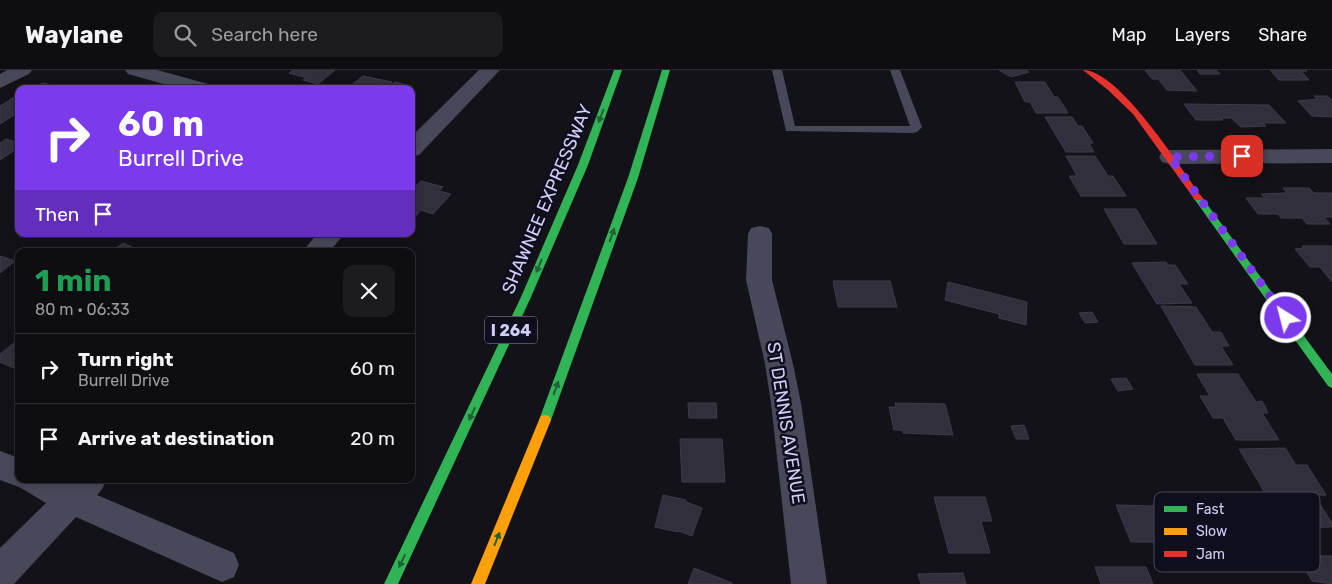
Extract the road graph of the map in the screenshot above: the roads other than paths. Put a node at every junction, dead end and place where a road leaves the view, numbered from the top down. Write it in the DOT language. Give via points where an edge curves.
graph roads {
  1 [pos="22,70"];
  2 [pos="135,70"];
  3 [pos="490,70"];
  4 [pos="618,70"];
  5 [pos="666,70"];
  6 [pos="777,70"];
  7 [pos="895,70"];
  8 [pos="1087,70"];
  9 [pos="0,82"];
  10 [pos="190,85"];
  11 [pos="415,143"];
  12 [pos="1332,156"];
  13 [pos="1170,157"];
  14 [pos="760,234"];
  15 [pos="329,237"];
  16 [pos="318,248"];
  17 [pos="1332,383"];
  18 [pos="0,465"];
  19 [pos="15,472"];
  20 [pos="51,483"];
  21 [pos="81,489"];
  22 [pos="222,565"];
  23 [pos="0,573"];
  24 [pos="391,584"];
  25 [pos="478,584"];
  26 [pos="809,584"];
  1 -- 9 [label="street"];
  2 -- 10 [label="street"];
  3 -- 11 [label="street"];
  4 -- 24 [label="main road, SHAWNEE EXPRESSWAY / I 264, one-way" via="583,165 526,297"];
  25 -- 5 [label="main road, one-way" via="541,430 633,178"];
  6 -- 7 [label="lane" via="790,129 913,130 916,127"];
  8 -- 13 [label="main road" via="1136,112"];
  12 -- 13 [label="street"];
  13 -- 17 [label="main road"];
  14 -- 26 [label="street, ST DENNIS AVENUE" via="759,280 786,403"];
  15 -- 16 [label="street"];
  18 -- 19 [label="street"];
  20 -- 21 [label="street"];
  21 -- 22 [label="street"];
  21 -- 23 [label="street"];
}
